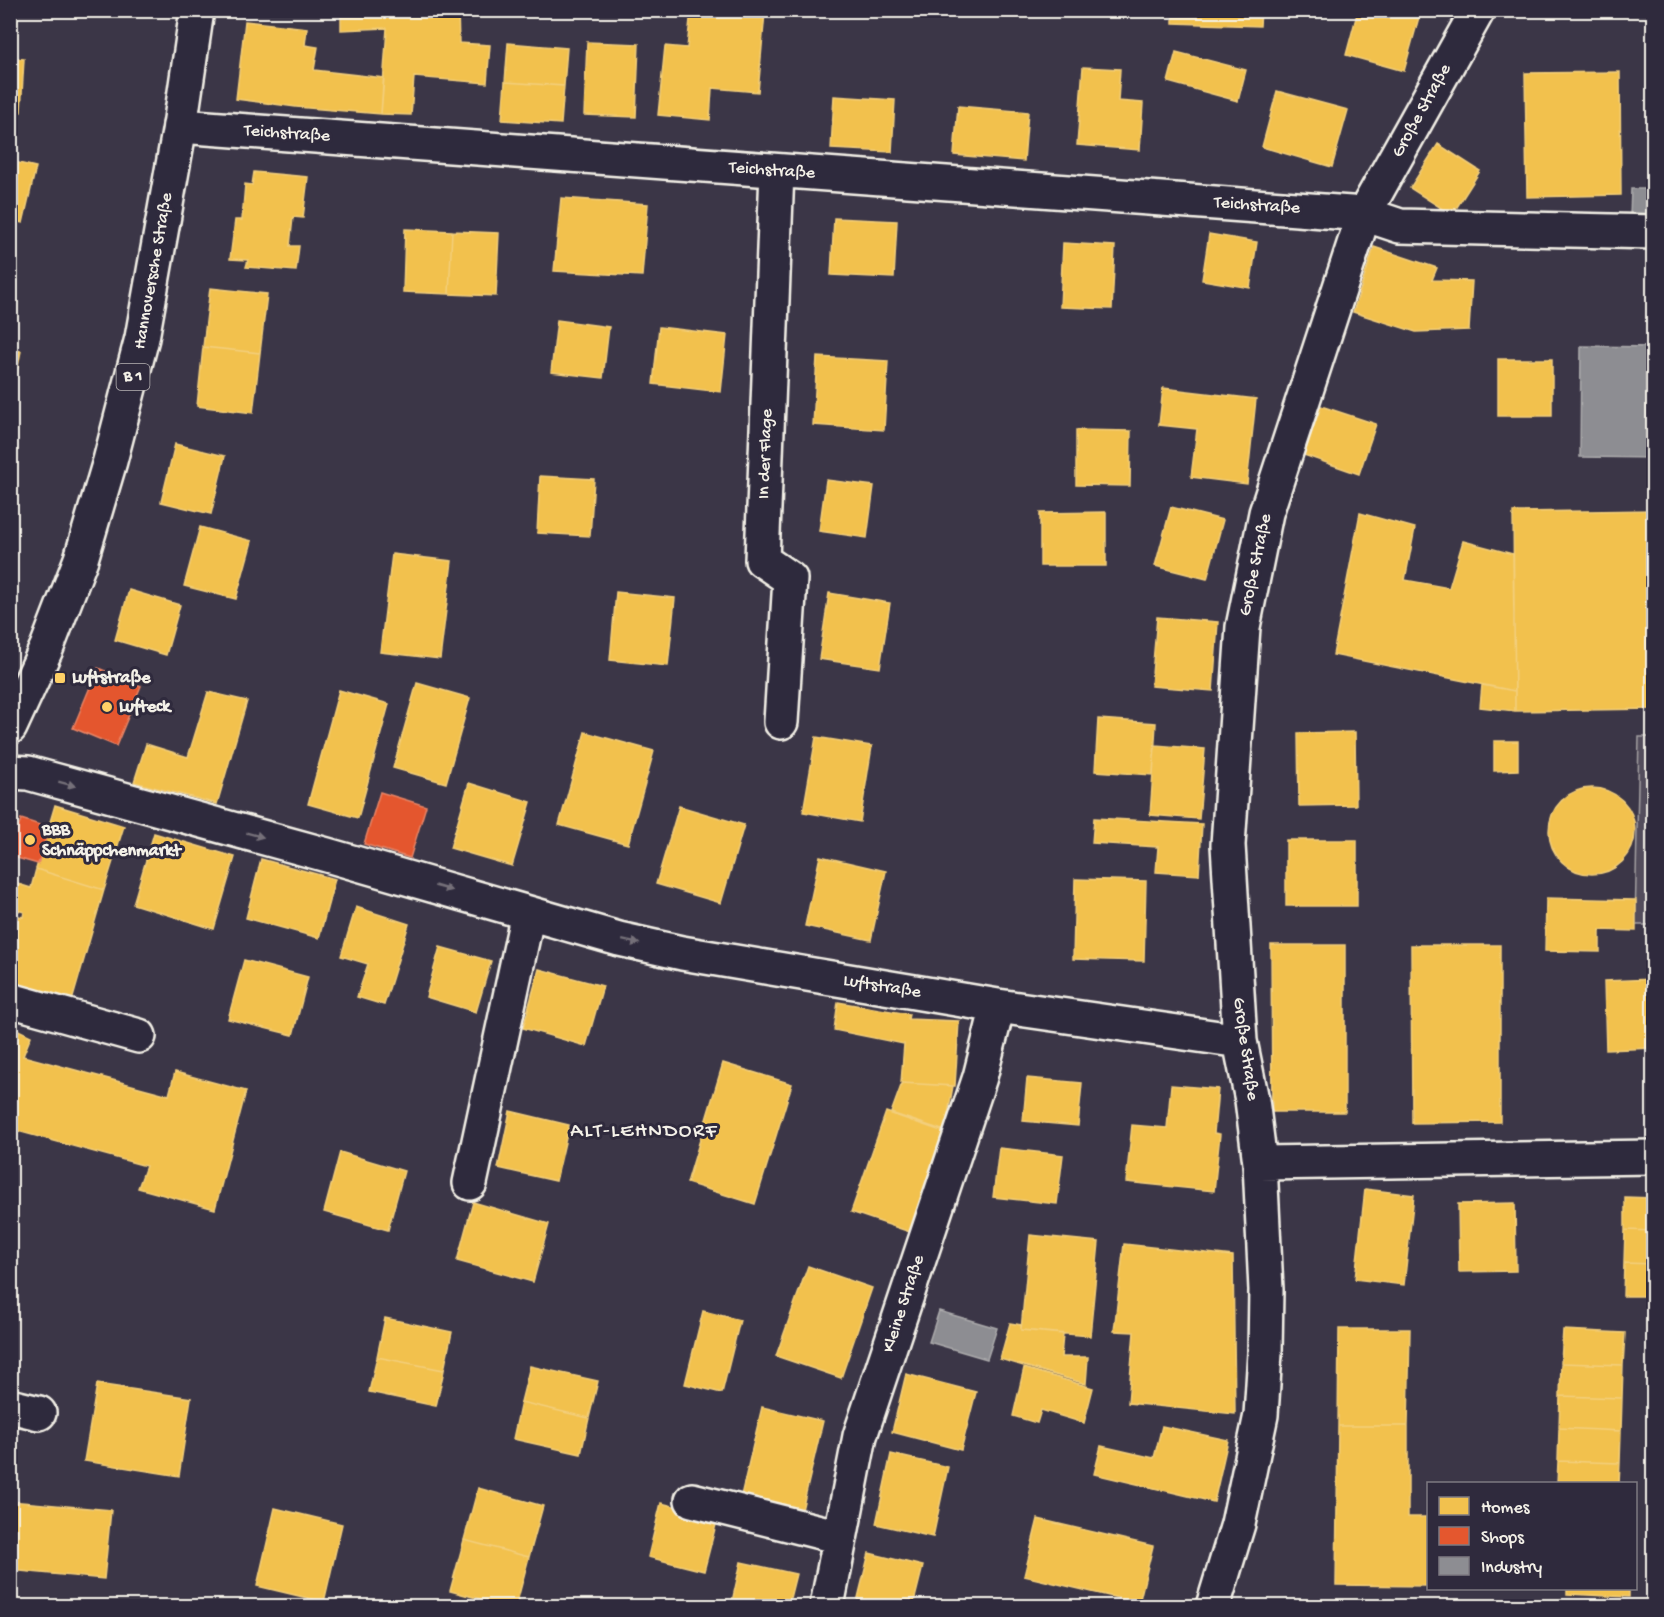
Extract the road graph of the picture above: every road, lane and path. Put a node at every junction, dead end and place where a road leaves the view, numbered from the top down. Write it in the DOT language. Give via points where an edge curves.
graph roads {
  1 [pos="197,10"];
  2 [pos="1478,10"];
  3 [pos="180,126"];
  4 [pos="777,171"];
  5 [pos="1364,214"];
  6 [pos="1653,232"];
  7 [pos="781,722"];
  8 [pos="10,727"];
  9 [pos="10,772"];
  10 [pos="528,913"];
  11 [pos="10,1000"];
  12 [pos="998,1006"];
  13 [pos="139,1036"];
  14 [pos="1240,1041"];
  15 [pos="1653,1157"];
  16 [pos="1260,1163"];
  17 [pos="470,1183"];
  18 [pos="692,1500"];
  19 [pos="840,1537"];
  20 [pos="827,1606"];
  21 [pos="1213,1606"];
  1 -- 3 [label="street, Hannoversche Straße / B 1"];
  2 -- 5 [label="street, Große Straße"];
  3 -- 4 [label="street, Teichstraße"];
  3 -- 8 [label="street, Hannoversche Straße / B 1" via="142,339 110,461 81,559"];
  4 -- 5 [label="street, Teichstraße"];
  4 -- 7 [label="street, In der Flage" via="762,560 790,579"];
  5 -- 6 [label="street, Teichstraße" via="1401,226"];
  5 -- 14 [label="street, Große Straße" via="1266,513 1243,627 1228,845"];
  9 -- 10 [label="street, Luftstraße, one-way" via="28,773"];
  10 -- 12 [label="street, Luftstraße, one-way" via="682,953"];
  10 -- 17 [label="street"];
  11 -- 13 [label="street"];
  12 -- 14 [label="street, Luftstraße"];
  12 -- 19 [label="street, Kleine Straße" via="980,1077 860,1436"];
  14 -- 16 [label="street, Große Straße"];
  15 -- 16 [label="street"];
  16 -- 21 [label="street, Große Straße" via="1266,1290 1261,1414 1238,1524"];
  18 -- 19 [label="street"];
  19 -- 20 [label="street, Kleine Straße"];
}
